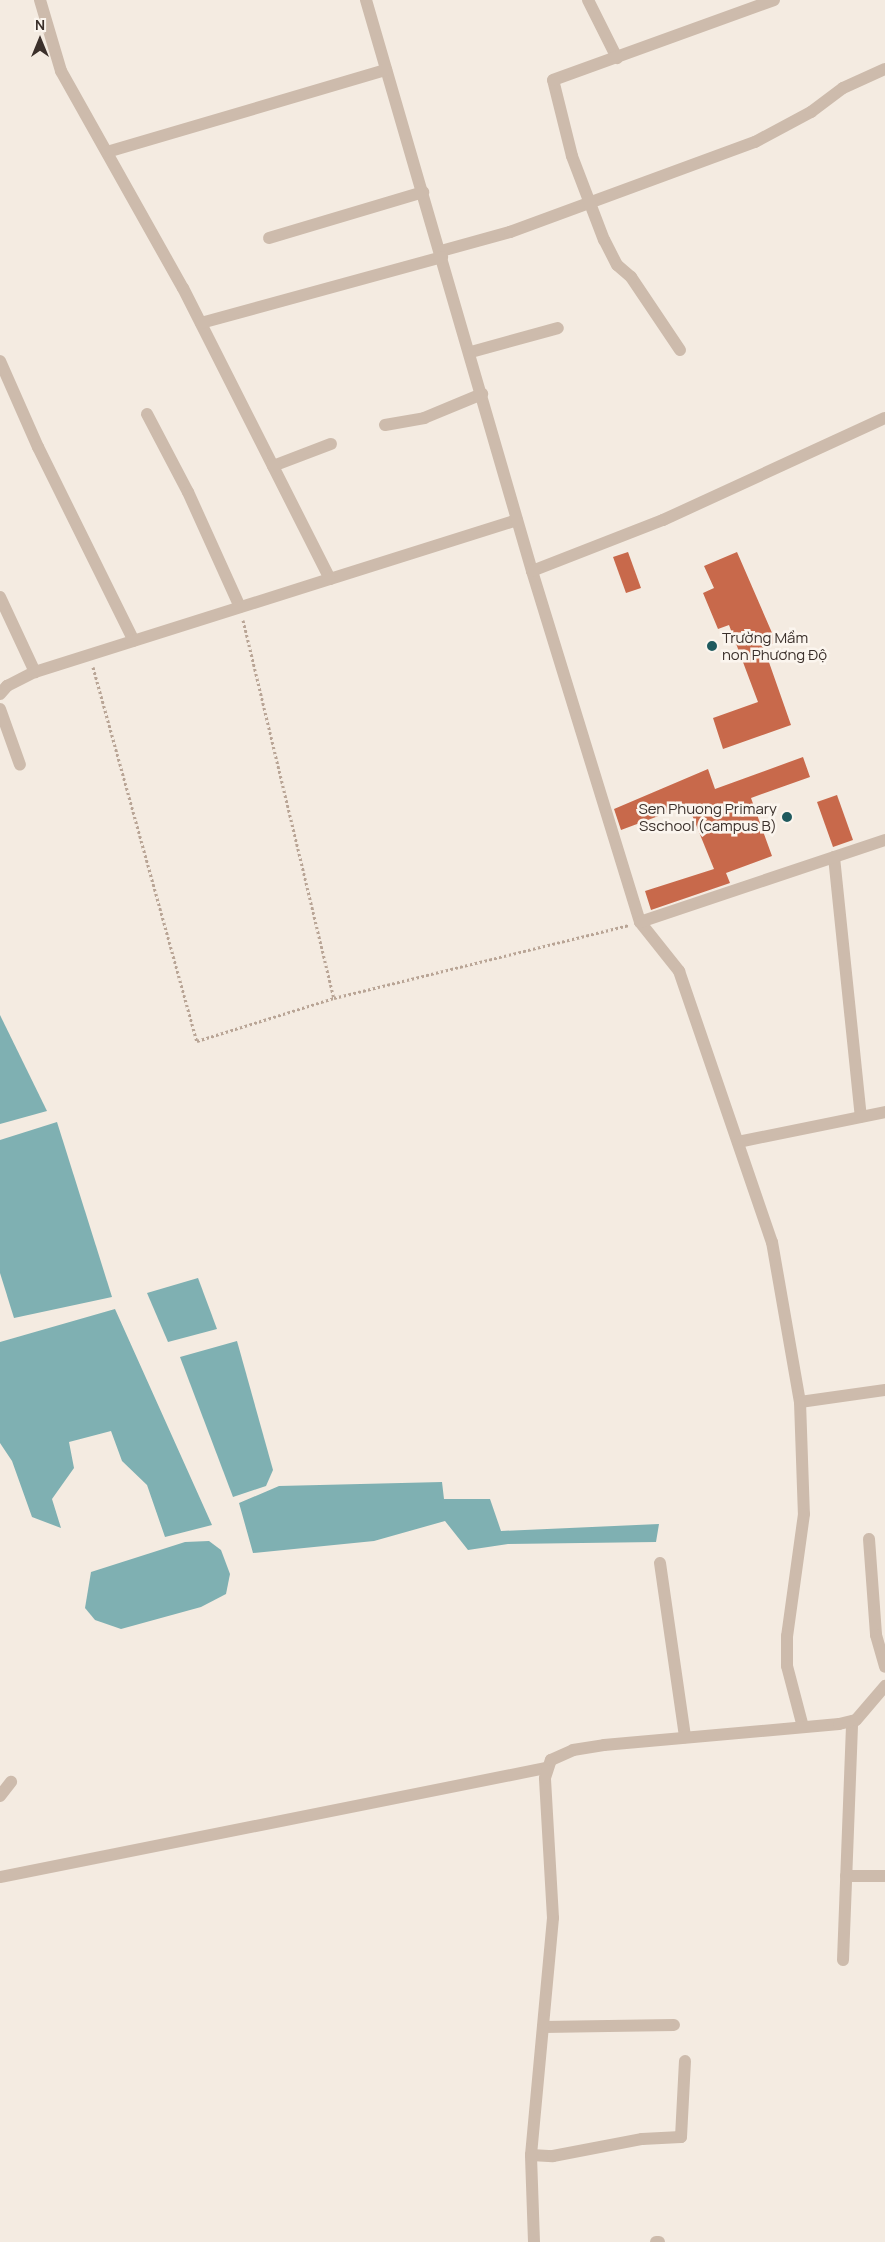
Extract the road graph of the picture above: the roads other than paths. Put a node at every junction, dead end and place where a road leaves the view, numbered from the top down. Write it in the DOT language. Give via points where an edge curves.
graph roads {
  1 [pos="40,0"];
  2 [pos="366,0"];
  3 [pos="588,0"];
  4 [pos="774,0"];
  5 [pos="617,58"];
  6 [pos="885,69"];
  7 [pos="386,70"];
  8 [pos="107,152"];
  9 [pos="423,192"];
  10 [pos="590,204"];
  11 [pos="269,238"];
  12 [pos="442,254"];
  13 [pos="201,323"];
  14 [pos="558,328"];
  15 [pos="680,350"];
  16 [pos="471,352"];
  17 [pos="0,361"];
  18 [pos="482,394"];
  19 [pos="147,414"];
  20 [pos="885,418"];
  21 [pos="385,425"];
  22 [pos="331,444"];
  23 [pos="273,466"];
  24 [pos="517,520"];
  25 [pos="532,571"];
  26 [pos="330,579"];
  27 [pos="0,597"];
  28 [pos="240,607"];
  29 [pos="134,641"];
  30 [pos="35,672"];
  31 [pos="0,694"];
  32 [pos="0,708"];
  33 [pos="20,765"];
  34 [pos="885,840"];
  35 [pos="834,857"];
  36 [pos="640,922"];
  37 [pos="885,1112"];
  38 [pos="861,1117"];
  39 [pos="738,1142"];
  40 [pos="885,1390"];
  41 [pos="800,1402"];
  42 [pos="869,1539"];
  43 [pos="660,1563"];
  44 [pos="885,1667"];
  45 [pos="885,1686"];
  46 [pos="852,1721"];
  47 [pos="803,1727"];
  48 [pos="685,1737"];
  49 [pos="546,1768"];
  50 [pos="11,1782"];
  51 [pos="0,1796"];
  52 [pos="846,1876"];
  53 [pos="885,1876"];
  54 [pos="0,1877"];
  55 [pos="843,1960"];
  56 [pos="674,2026"];
  57 [pos="543,2028"];
  58 [pos="685,2061"];
  59 [pos="531,2155"];
  60 [pos="534,2242"];
  1 -- 8 [label="street" via="61,71"];
  2 -- 7 [label="street"];
  3 -- 5 [label="street"];
  4 -- 5 [label="street"];
  5 -- 10 [label="street" via="554,80 572,156"];
  6 -- 10 [label="street" via="843,88 811,112 755,142"];
  7 -- 8 [label="street"];
  7 -- 9 [label="street"];
  8 -- 13 [label="street"];
  9 -- 11 [label="street"];
  9 -- 12 [label="street"];
  10 -- 12 [label="street"];
  10 -- 15 [label="street" via="617,265 631,277"];
  12 -- 13 [label="street"];
  12 -- 16 [label="street"];
  13 -- 23 [label="street"];
  14 -- 16 [label="street"];
  16 -- 18 [label="street"];
  17 -- 29 [label="street" via="38,447"];
  18 -- 21 [label="street" via="424,418"];
  18 -- 24 [label="street"];
  19 -- 28 [label="street" via="188,492"];
  20 -- 25 [label="street" via="663,520"];
  22 -- 23 [label="street"];
  23 -- 26 [label="street"];
  24 -- 25 [label="street"];
  24 -- 26 [label="street"];
  25 -- 36 [label="street"];
  26 -- 28 [label="street"];
  27 -- 30 [label="street"];
  28 -- 29 [label="street"];
  29 -- 30 [label="street"];
  30 -- 31 [label="street" via="7,686"];
  32 -- 33 [label="street"];
  34 -- 35 [label="street"];
  35 -- 36 [label="street"];
  35 -- 38 [label="street"];
  36 -- 39 [label="street" via="679,972"];
  37 -- 38 [label="street"];
  38 -- 39 [label="street"];
  39 -- 41 [label="street" via="772,1242"];
  40 -- 41 [label="street"];
  41 -- 47 [label="street" via="804,1514 787,1636 787,1666"];
  42 -- 44 [label="street" via="876,1635"];
  43 -- 48 [label="street"];
  45 -- 46 [label="street" via="865,1712"];
  46 -- 47 [label="street"];
  46 -- 52 [label="street"];
  47 -- 48 [label="street"];
  48 -- 49 [label="street" via="573,1750 551,1760"];
  49 -- 54 [label="street"];
  49 -- 57 [label="street" via="553,1918"];
  50 -- 51 [label="street"];
  52 -- 53 [label="street"];
  52 -- 55 [label="street"];
  56 -- 57 [label="street"];
  57 -- 59 [label="street"];
  58 -- 59 [label="street" via="681,2137 642,2139 554,2156"];
  59 -- 60 [label="street"];
}
